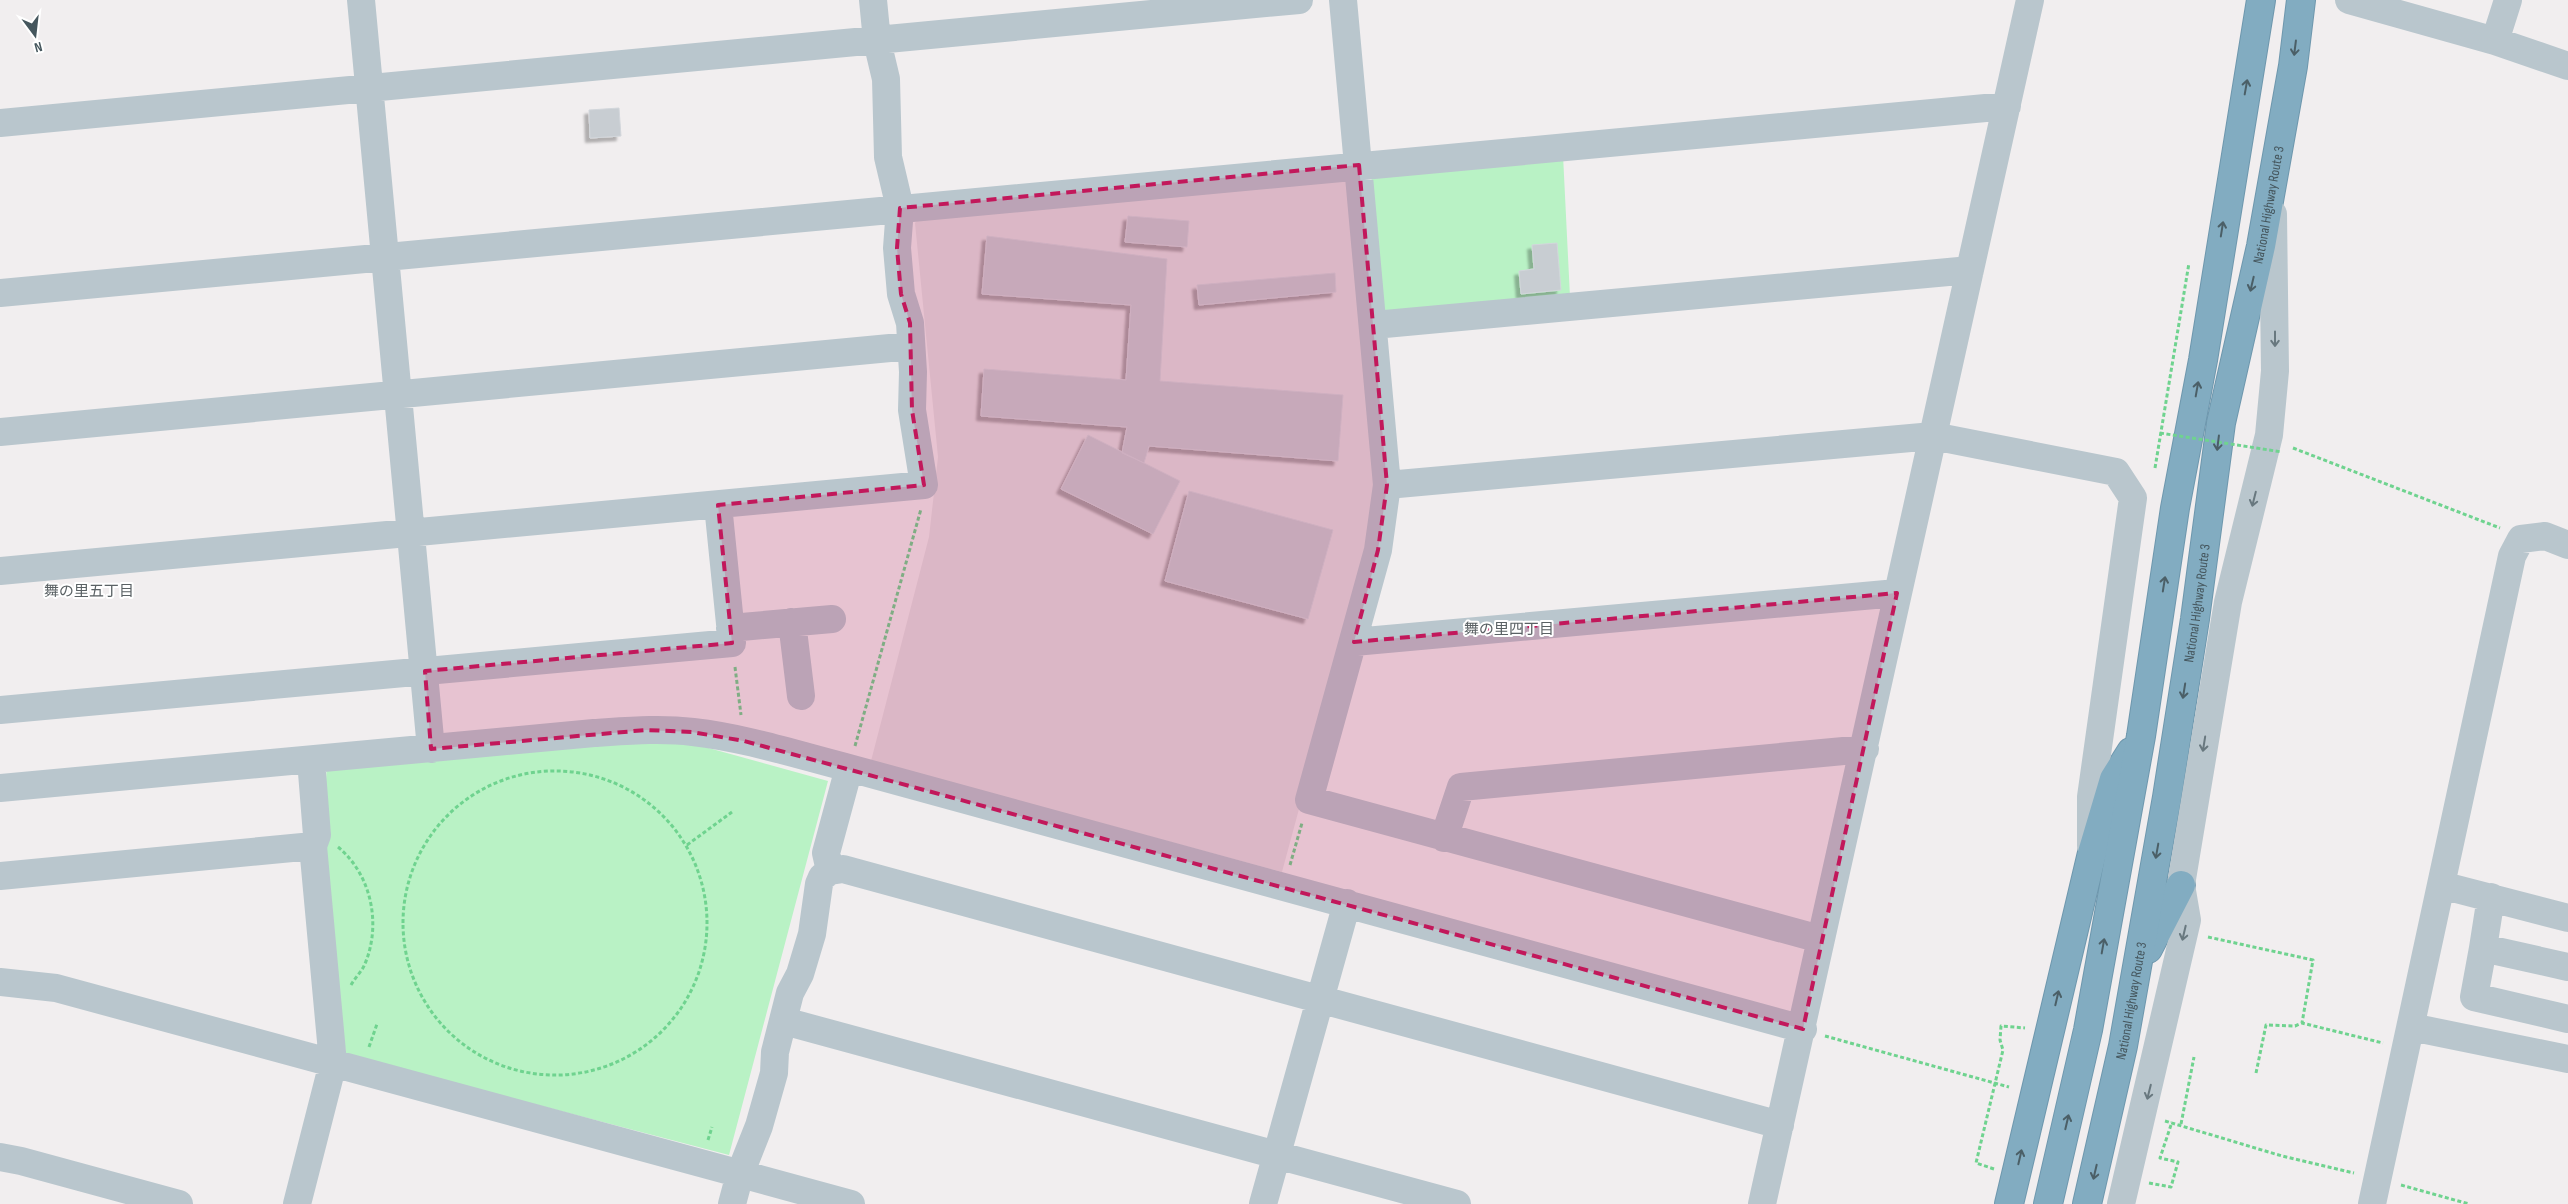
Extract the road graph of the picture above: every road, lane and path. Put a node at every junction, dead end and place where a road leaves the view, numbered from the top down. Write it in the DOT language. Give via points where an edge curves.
graph roads {
  1 [pos="361,0"];
  2 [pos="873,0"];
  3 [pos="1299,0"];
  4 [pos="1343,0"];
  5 [pos="2030,0"];
  6 [pos="2261,0"];
  7 [pos="2301,0"];
  8 [pos="2349,0"];
  9 [pos="2508,0"];
  10 [pos="877,41"];
  11 [pos="2495,41"];
  12 [pos="2568,66"];
  13 [pos="370,88"];
  14 [pos="2007,106"];
  15 [pos="0,123"];
  16 [pos="1359,165"];
  17 [pos="2272,185"];
  18 [pos="900,208"];
  19 [pos="384,257"];
  20 [pos="2189,263"];
  21 [pos="1970,270"];
  22 [pos="0,293"];
  23 [pos="1374,325"];
  24 [pos="910,346"];
  25 [pos="399,394"];
  26 [pos="0,432"];
  27 [pos="2160,433"];
  28 [pos="1933,436"];
  29 [pos="2293,448"];
  30 [pos="2282,452"];
  31 [pos="2154,476"];
  32 [pos="924,485"];
  33 [pos="1387,485"];
  34 [pos="718,505"];
  35 [pos="411,534"];
  36 [pos="2521,539"];
  37 [pos="2568,545"];
  38 [pos="0,572"];
  39 [pos="1896,593"];
  40 [pos="832,619"];
  41 [pos="792,622"];
  42 [pos="731,635"];
  43 [pos="1354,642"];
  44 [pos="425,671"];
  45 [pos="801,696"];
  46 [pos="0,710"];
  47 [pos="2141,736"];
  48 [pos="744,741"];
  49 [pos="431,749"];
  50 [pos="1864,749"];
  51 [pos="311,760"];
  52 [pos="849,768"];
  53 [pos="0,788"];
  54 [pos="1309,800"];
  55 [pos="732,812"];
  56 [pos="1444,838"];
  57 [pos="687,845"];
  58 [pos="313,846"];
  59 [pos="2092,853"];
  60 [pos="830,872"];
  61 [pos="0,876"];
  62 [pos="2181,885"];
  63 [pos="2441,885"];
  64 [pos="1283,888"];
  65 [pos="2491,898"];
  66 [pos="1347,903"];
  67 [pos="2568,918"];
  68 [pos="2202,935"];
  69 [pos="1820,939"];
  70 [pos="2483,948"];
  71 [pos="2568,967"];
  72 [pos="2136,970"];
  73 [pos="0,982"];
  74 [pos="328,997"];
  75 [pos="1319,999"];
  76 [pos="2568,1019"];
  77 [pos="784,1021"];
  78 [pos="2302,1023"];
  79 [pos="2028,1028"];
  80 [pos="1802,1029"];
  81 [pos="2408,1038"];
  82 [pos="2194,1057"];
  83 [pos="2568,1059"];
  84 [pos="334,1063"];
  85 [pos="2256,1073"];
  86 [pos="1996,1084"];
  87 [pos="2009,1087"];
  88 [pos="2162,1120"];
  89 [pos="2172,1122"];
  90 [pos="2181,1124"];
  91 [pos="1780,1125"];
  92 [pos="1277,1155"];
  93 [pos="0,1158"];
  94 [pos="1994,1169"];
  95 [pos="740,1174"];
  96 [pos="2143,1182"];
  97 [pos="2375,1191"];
  98 [pos="179,1204"];
  99 [pos="297,1204"];
  100 [pos="732,1204"];
  101 [pos="851,1204"];
  102 [pos="1263,1204"];
  103 [pos="1457,1204"];
  104 [pos="1762,1204"];
  105 [pos="2009,1204"];
  106 [pos="2048,1204"];
  107 [pos="2087,1204"];
  108 [pos="2122,1204"];
  109 [pos="2469,1204"];
  1 -- 13 [label="street"];
  2 -- 10 [label="street"];
  3 -- 10 [label="street"];
  4 -- 16 [label="street"];
  5 -- 14 [label="street"];
  47 -- 6 [label="highway, one-way" via="2175,508 2203,360"];
  7 -- 17 [label="highway, National Highway Route 3, one-way"];
  8 -- 11 [label="street"];
  9 -- 11 [label="street"];
  10 -- 13 [label="street"];
  10 -- 18 [label="street" via="886,79 888,157"];
  11 -- 12 [label="street"];
  13 -- 15 [label="street"];
  13 -- 19 [label="street"];
  14 -- 16 [label="street"];
  14 -- 21 [label="street"];
  16 -- 18 [label="street"];
  16 -- 23 [label="street"];
  17 -- 62 [label="street, one-way" via="2275,371 2269,435 2228,602"];
  17 -- 72 [label="highway, National Highway Route 3, one-way" via="2220,423 2194,629"];
  18 -- 19 [label="street"];
  18 -- 24 [label="street" via="897,248 901,294 910,323"];
  19 -- 22 [label="street"];
  19 -- 25 [label="street"];
  20 -- 27 [label="path"];
  21 -- 23 [label="street"];
  21 -- 28 [label="street"];
  23 -- 33 [label="street"];
  24 -- 25 [label="street"];
  24 -- 32 [label="street" via="912,410"];
  25 -- 26 [label="street"];
  25 -- 35 [label="street"];
  27 -- 30 [label="path, bridge"];
  27 -- 31 [label="path"];
  28 -- 33 [label="street"];
  28 -- 39 [label="street"];
  28 -- 59 [label="street" via="2116,472 2133,498 2091,797"];
  29 -- 36 [label="path"];
  32 -- 34 [label="street"];
  32 -- 52 [label="path" via="920,519"];
  33 -- 43 [label="street" via="1378,550"];
  34 -- 35 [label="street"];
  34 -- 42 [label="street"];
  35 -- 38 [label="street"];
  35 -- 44 [label="street"];
  36 -- 37 [label="street" via="2545,536"];
  36 -- 63 [label="street" via="2512,556"];
  39 -- 43 [label="street"];
  39 -- 50 [label="street"];
  40 -- 41 [label="street"];
  41 -- 42 [label="street"];
  41 -- 45 [label="street"];
  42 -- 44 [label="street"];
  42 -- 48 [label="path"];
  43 -- 54 [label="street"];
  44 -- 46 [label="street"];
  44 -- 49 [label="street"];
  47 -- 59 [label="highway" via="2114,779"];
  106 -- 47 [label="highway, one-way" via="2088,1030"];
  48 -- 49 [label="street" via="692,732 646,730"];
  48 -- 52 [label="street"];
  49 -- 51 [label="street"];
  50 -- 56 [label="street" via="1461,787"];
  50 -- 69 [label="street"];
  51 -- 53 [label="street"];
  51 -- 58 [label="street" via="317,835"];
  52 -- 60 [label="street" via="826,854"];
  52 -- 64 [label="street"];
  54 -- 56 [label="street"];
  54 -- 64 [label="path"];
  55 -- 57 [label="path"];
  56 -- 69 [label="street"];
  57 -- 57 [label="path" via="646,800 582,772 527,774 486,788 469,798 431,834 416,861 406,892 403,936 406,957 419,992 435,1018 487,1062 538,1075 585,1072 608,1066 644,1047 662,1032 685,1002 697,981 706,950 706,899"];
  58 -- 61 [label="street"];
  58 -- 74 [label="street"];
  58 -- 74 [label="path" via="328,843 346,854 365,879 373,910 372,940 364,966 350,985"];
  105 -- 59 [label="highway, one-way"];
  60 -- 75 [label="street" via="843,869"];
  60 -- 77 [label="street" via="822,876 819,884 812,934 800,974 790,993"];
  62 -- 72 [label="highway"];
  62 -- 108 [label="street, one-way" via="2187,920"];
  63 -- 65 [label="street"];
  63 -- 81 [label="street"];
  64 -- 66 [label="street"];
  65 -- 67 [label="street"];
  65 -- 70 [label="street"];
  66 -- 75 [label="street"];
  66 -- 80 [label="street"];
  68 -- 78 [label="path" via="2313,960"];
  69 -- 80 [label="street"];
  70 -- 71 [label="street"];
  70 -- 76 [label="street" via="2474,997"];
  72 -- 107 [label="highway, National Highway Route 3, one-way" via="2123,1046"];
  73 -- 84 [label="street" via="56,988"];
  74 -- 84 [label="street"];
  75 -- 91 [label="street"];
  75 -- 92 [label="street"];
  77 -- 92 [label="street"];
  77 -- 95 [label="street" via="759,1126"];
  78 -- 81 [label="path"];
  78 -- 85 [label="path" via="2295,1026 2266,1024"];
  79 -- 86 [label="path" via="2001,1026 2003,1050"];
  80 -- 86 [label="path"];
  80 -- 91 [label="street"];
  81 -- 83 [label="street"];
  81 -- 97 [label="street"];
  82 -- 90 [label="path"];
  84 -- 95 [label="street"];
  84 -- 99 [label="street"];
  86 -- 87 [label="path"];
  86 -- 94 [label="path" via="1976,1163"];
  88 -- 89 [label="path"];
  89 -- 90 [label="path"];
  89 -- 96 [label="path" via="2160,1158 2178,1162 2171,1187"];
  90 -- 97 [label="path" via="2282,1156"];
  91 -- 104 [label="street"];
  92 -- 102 [label="street"];
  92 -- 103 [label="street"];
  93 -- 98 [label="street"];
  95 -- 100 [label="street"];
  95 -- 101 [label="street"];
  97 -- 109 [label="path"];
}
